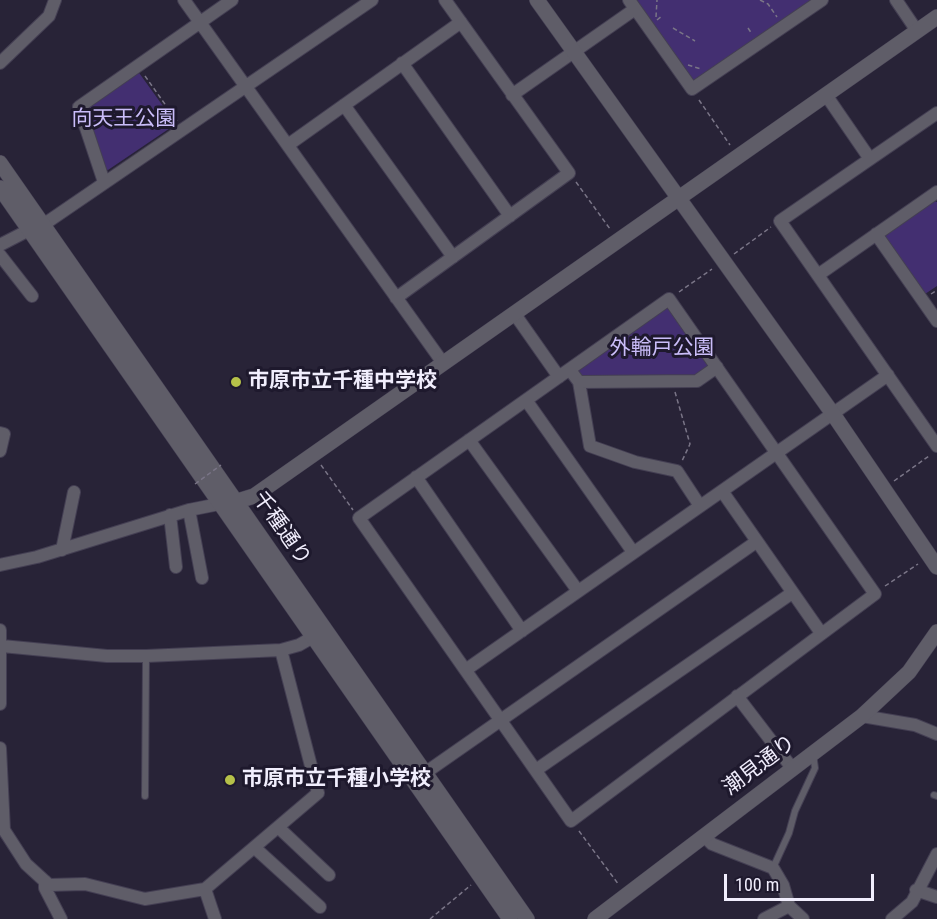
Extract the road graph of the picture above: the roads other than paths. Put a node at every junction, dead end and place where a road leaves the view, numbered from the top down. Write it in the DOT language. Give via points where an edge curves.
graph roads {
  1 [pos="55,0"];
  2 [pos="184,0"];
  3 [pos="232,0"];
  4 [pos="445,0"];
  5 [pos="537,0"];
  6 [pos="822,0"];
  7 [pos="896,0"];
  8 [pos="366,1"];
  9 [pos="632,4"];
  10 [pos="937,17"];
  11 [pos="200,22"];
  12 [pos="460,22"];
  13 [pos="917,31"];
  14 [pos="573,52"];
  15 [pos="0,63"];
  16 [pos="402,63"];
  17 [pos="246,86"];
  18 [pos="512,95"];
  19 [pos="825,95"];
  20 [pos="344,105"];
  21 [pos="937,113"];
  22 [pos="288,145"];
  23 [pos="870,159"];
  24 [pos="0,163"];
  25 [pos="104,182"];
  26 [pos="0,188"];
  27 [pos="937,192"];
  28 [pos="677,198"];
  29 [pos="510,216"];
  30 [pos="36,228"];
  31 [pos="876,234"];
  32 [pos="0,245"];
  33 [pos="0,255"];
  34 [pos="453,257"];
  35 [pos="818,275"];
  36 [pos="32,296"];
  37 [pos="396,298"];
  38 [pos="514,313"];
  39 [pos="937,321"];
  40 [pos="443,363"];
  41 [pos="717,367"];
  42 [pos="564,373"];
  43 [pos="888,375"];
  44 [pos="579,382"];
  45 [pos="526,400"];
  46 [pos="833,414"];
  47 [pos="0,433"];
  48 [pos="470,440"];
  49 [pos="937,448"];
  50 [pos="0,451"];
  51 [pos="777,453"];
  52 [pos="416,477"];
  53 [pos="722,491"];
  54 [pos="74,492"];
  55 [pos="237,503"];
  56 [pos="219,504"];
  57 [pos="700,506"];
  58 [pos="189,510"];
  59 [pos="170,515"];
  60 [pos="756,542"];
  61 [pos="62,550"];
  62 [pos="633,552"];
  63 [pos="933,562"];
  64 [pos="0,565"];
  65 [pos="176,567"];
  66 [pos="202,578"];
  67 [pos="578,591"];
  68 [pos="792,593"];
  69 [pos="0,630"];
  70 [pos="522,630"];
  71 [pos="937,632"];
  72 [pos="821,633"];
  73 [pos="313,637"];
  74 [pos="1,646"];
  75 [pos="281,650"];
  76 [pos="146,656"];
  77 [pos="467,669"];
  78 [pos="737,696"];
  79 [pos="0,704"];
  80 [pos="862,716"];
  81 [pos="501,720"];
  82 [pos="937,734"];
  83 [pos="0,748"];
  84 [pos="813,753"];
  85 [pos="792,768"];
  86 [pos="536,770"];
  87 [pos="425,773"];
  88 [pos="145,796"];
  89 [pos="279,828"];
  90 [pos="2,830"];
  91 [pos="704,836"];
  92 [pos="255,848"];
  93 [pos="937,854"];
  94 [pos="773,867"];
  95 [pos="329,875"];
  96 [pos="45,881"];
  97 [pos="205,889"];
  98 [pos="916,890"];
  99 [pos="937,897"];
  100 [pos="789,906"];
  101 [pos="320,907"];
  102 [pos="61,919"];
  103 [pos="214,919"];
  104 [pos="510,919"];
  105 [pos="527,919"];
  106 [pos="595,919"];
  107 [pos="764,919"];
  108 [pos="802,919"];
  109 [pos="892,919"];
  1 -- 15 [label="street" via="49,16"];
  2 -- 11 [label="street"];
  3 -- 11 [label="street"];
  4 -- 12 [label="street"];
  5 -- 14 [label="street"];
  6 -- 9 [label="street" via="692,89"];
  7 -- 13 [label="street"];
  8 -- 17 [label="street"];
  9 -- 14 [label="street"];
  10 -- 13 [label="street"];
  11 -- 17 [label="street"];
  11 -- 25 [label="street" via="79,107"];
  12 -- 16 [label="street"];
  12 -- 18 [label="street"];
  13 -- 19 [label="street"];
  14 -- 18 [label="street"];
  14 -- 28 [label="street"];
  16 -- 20 [label="street"];
  16 -- 29 [label="street"];
  17 -- 22 [label="street"];
  17 -- 25 [label="street"];
  18 -- 29 [label="street" via="569,173"];
  19 -- 23 [label="street"];
  19 -- 28 [label="street"];
  20 -- 22 [label="street"];
  20 -- 34 [label="street"];
  21 -- 23 [label="street"];
  22 -- 37 [label="street"];
  23 -- 35 [label="street" via="780,221"];
  24 -- 30 [label="street, 千種通り"];
  25 -- 30 [label="street"];
  26 -- 30 [label="street, 千種通り"];
  27 -- 31 [label="street"];
  28 -- 38 [label="street"];
  28 -- 46 [label="street"];
  29 -- 34 [label="street"];
  30 -- 32 [label="street"];
  30 -- 55 [label="street, 千種通り"];
  30 -- 56 [label="street, 千種通り"];
  31 -- 35 [label="street"];
  31 -- 39 [label="street"];
  33 -- 36 [label="street"];
  34 -- 37 [label="street"];
  35 -- 43 [label="street"];
  37 -- 40 [label="street"];
  38 -- 40 [label="street"];
  38 -- 42 [label="street"];
  40 -- 55 [label="street" via="255,496"];
  41 -- 42 [label="street" via="669,299"];
  41 -- 44 [label="street" via="697,381"];
  41 -- 51 [label="street"];
  42 -- 44 [label="street"];
  42 -- 45 [label="street"];
  43 -- 46 [label="street"];
  43 -- 49 [label="street"];
  44 -- 57 [label="street" via="590,446 677,471"];
  45 -- 48 [label="street"];
  45 -- 62 [label="street"];
  46 -- 51 [label="street"];
  46 -- 63 [label="street"];
  47 -- 50 [label="street" via="4,434"];
  48 -- 52 [label="street"];
  48 -- 67 [label="street"];
  51 -- 53 [label="street"];
  51 -- 72 [label="street" via="875,594"];
  52 -- 70 [label="street"];
  52 -- 77 [label="street" via="359,518"];
  53 -- 57 [label="street"];
  53 -- 60 [label="street"];
  54 -- 61 [label="street"];
  55 -- 56 [label="street"];
  55 -- 87 [label="street, 千種通り"];
  56 -- 58 [label="street"];
  56 -- 73 [label="street, 千種通り"];
  57 -- 62 [label="street"];
  58 -- 59 [label="street"];
  58 -- 66 [label="street"];
  59 -- 61 [label="street"];
  59 -- 65 [label="street"];
  60 -- 68 [label="street"];
  60 -- 81 [label="street"];
  61 -- 64 [label="street"];
  62 -- 67 [label="street"];
  67 -- 70 [label="street"];
  68 -- 72 [label="street"];
  68 -- 86 [label="street"];
  69 -- 74 [label="street"];
  70 -- 77 [label="street"];
  71 -- 80 [label="street, 潮見通り" via="909,672"];
  72 -- 78 [label="street"];
  73 -- 75 [label="street"];
  73 -- 104 [label="street, 千種通り"];
  74 -- 76 [label="street"];
  74 -- 79 [label="street"];
  75 -- 76 [label="street"];
  75 -- 89 [label="street" via="318,793"];
  76 -- 88 [label="lane"];
  77 -- 81 [label="street"];
  78 -- 85 [label="street"];
  78 -- 86 [label="street" via="571,821"];
  80 -- 82 [label="street" via="915,724"];
  80 -- 84 [label="street, 潮見通り"];
  81 -- 86 [label="street"];
  81 -- 87 [label="street"];
  83 -- 90 [label="street"];
  84 -- 85 [label="street, 潮見通り"];
  84 -- 94 [label="lane" via="815,768"];
  85 -- 91 [label="street, 潮見通り"];
  87 -- 105 [label="street, 千種通り"];
  89 -- 92 [label="street"];
  89 -- 95 [label="street"];
  90 -- 96 [label="street" via="26,864"];
  91 -- 94 [label="street" via="712,844"];
  91 -- 106 [label="street, 潮見通り"];
  92 -- 97 [label="street"];
  92 -- 101 [label="street"];
  93 -- 98 [label="street"];
  94 -- 100 [label="street"];
  96 -- 97 [label="street" via="49,885 85,884 146,899"];
  96 -- 102 [label="street"];
  97 -- 103 [label="street"];
  98 -- 99 [label="street"];
  98 -- 109 [label="street" via="912,902"];
  100 -- 107 [label="street"];
  100 -- 108 [label="street"];
}
